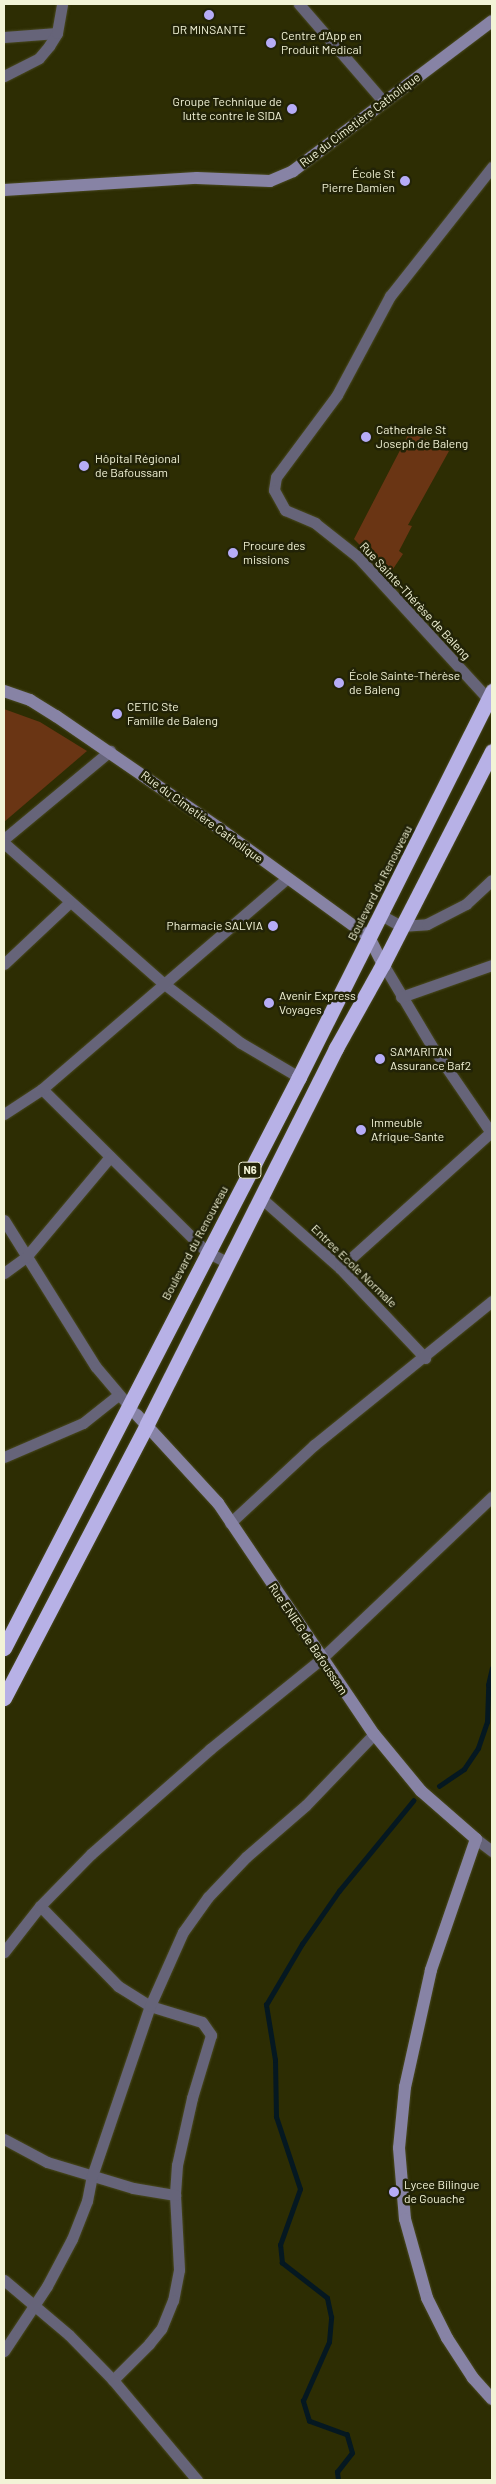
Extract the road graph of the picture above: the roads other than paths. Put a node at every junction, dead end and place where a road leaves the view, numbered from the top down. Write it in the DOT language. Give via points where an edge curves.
graph roads {
  1 [pos="62,4"];
  2 [pos="299,4"];
  3 [pos="492,21"];
  4 [pos="57,33"];
  5 [pos="4,37"];
  6 [pos="4,76"];
  7 [pos="383,100"];
  8 [pos="492,167"];
  9 [pos="4,190"];
  10 [pos="4,691"];
  11 [pos="491,698"];
  12 [pos="110,751"];
  13 [pos="492,751"];
  14 [pos="4,839"];
  15 [pos="4,843"];
  16 [pos="286,879"];
  17 [pos="492,880"];
  18 [pos="69,903"];
  19 [pos="382,915"];
  20 [pos="401,926"];
  21 [pos="369,937"];
  22 [pos="4,964"];
  23 [pos="383,964"];
  24 [pos="492,965"];
  25 [pos="163,983"];
  26 [pos="401,997"];
  27 [pos="299,1077"];
  28 [pos="42,1089"];
  29 [pos="4,1114"];
  30 [pos="492,1133"];
  31 [pos="110,1157"];
  32 [pos="260,1197"];
  33 [pos="4,1220"];
  34 [pos="207,1252"];
  35 [pos="26,1257"];
  36 [pos="227,1262"];
  37 [pos="340,1268"];
  38 [pos="4,1273"];
  39 [pos="492,1301"];
  40 [pos="425,1358"];
  41 [pos="132,1410"];
  42 [pos="4,1457"];
  43 [pos="492,1497"];
  44 [pos="230,1523"];
  45 [pos="4,1648"];
  46 [pos="320,1659"];
  47 [pos="4,1698"];
  48 [pos="374,1734"];
  49 [pos="476,1839"];
  50 [pos="492,1851"];
  51 [pos="40,1906"];
  52 [pos="4,1952"];
  53 [pos="150,2006"];
  54 [pos="4,2139"];
  55 [pos="92,2176"];
  56 [pos="175,2195"];
  57 [pos="4,2280"];
  58 [pos="35,2304"];
  59 [pos="4,2351"];
  60 [pos="113,2380"];
  61 [pos="492,2399"];
  62 [pos="198,2480"];
  1 -- 4 [label="street"];
  2 -- 7 [label="street"];
  3 -- 7 [label="street, Rue du Cimetière Catholique"];
  4 -- 5 [label="street"];
  4 -- 6 [label="street" via="39,58"];
  7 -- 9 [label="street, Rue du Cimetière Catholique" via="293,171 270,180 197,178"];
  8 -- 11 [label="street, Rue Sainte-Thérèse de Baleng" via="390,296 337,395 276,477 274,490 285,510 315,523 358,557"];
  10 -- 12 [label="street, Rue du Cimetière Catholique" via="30,700"];
  11 -- 19 [label="highway, Boulevard du Renouveau / N6"];
  12 -- 14 [label="street"];
  12 -- 16 [label="street, Rue du Cimetière Catholique"];
  13 -- 20 [label="highway, Boulevard du Renouveau / N6"];
  15 -- 18 [label="street"];
  16 -- 21 [label="street, Rue du Cimetière Catholique"];
  16 -- 25 [label="street"];
  17 -- 20 [label="street" via="481,893 440,920"];
  18 -- 22 [label="street"];
  18 -- 25 [label="street"];
  19 -- 20 [label="street"];
  19 -- 21 [label="highway, Boulevard du Renouveau / N6"];
  20 -- 23 [label="highway, Boulevard du Renouveau / N6"];
  21 -- 23 [label="street, Rue du Cimetière Catholique"];
  21 -- 27 [label="highway, Boulevard du Renouveau / N6"];
  23 -- 26 [label="street"];
  23 -- 32 [label="highway, Boulevard du Renouveau / N6"];
  24 -- 26 [label="street"];
  25 -- 27 [label="street" via="241,1042"];
  25 -- 28 [label="street"];
  26 -- 30 [label="street"];
  27 -- 34 [label="highway, Boulevard du Renouveau / N6"];
  28 -- 29 [label="street"];
  28 -- 31 [label="street"];
  30 -- 37 [label="street"];
  31 -- 34 [label="street"];
  31 -- 35 [label="street"];
  32 -- 36 [label="highway, Boulevard du Renouveau / N6"];
  32 -- 37 [label="street, Entree Ecole Normale"];
  33 -- 35 [label="street"];
  34 -- 36 [label="street"];
  34 -- 41 [label="highway, Boulevard du Renouveau / N6"];
  35 -- 38 [label="street"];
  35 -- 41 [label="street"];
  36 -- 41 [label="highway, Boulevard du Renouveau / N6"];
  37 -- 40 [label="street, Entree Ecole Normale"];
  39 -- 40 [label="street"];
  40 -- 44 [label="street" via="314,1445"];
  41 -- 42 [label="street" via="83,1422"];
  41 -- 44 [label="street, Rue ENIEG de Bafoussam" via="199,1480"];
  41 -- 45 [label="highway, Boulevard du Renouveau / N6"];
  41 -- 47 [label="highway, Boulevard du Renouveau / N6"];
  43 -- 46 [label="street"];
  44 -- 46 [label="street, Rue ENIEG de Bafoussam"];
  46 -- 48 [label="street, Rue ENIEG de Bafoussam"];
  46 -- 51 [label="street" via="210,1749 91,1854"];
  48 -- 49 [label="street, Rue ENIEG de Bafoussam" via="421,1791"];
  48 -- 53 [label="street" via="306,1805 246,1856 208,1897 183,1932"];
  49 -- 50 [label="street, Rue ENIEG de Bafoussam"];
  49 -- 61 [label="street" via="432,1970 417,2029 405,2088 399,2148 405,2219 427,2298 447,2338 473,2378"];
  51 -- 52 [label="street"];
  51 -- 53 [label="street" via="118,1986"];
  53 -- 55 [label="street"];
  53 -- 56 [label="street" via="202,2022 211,2035 192,2098 177,2165"];
  54 -- 55 [label="street" via="47,2162"];
  55 -- 56 [label="street" via="133,2188"];
  55 -- 58 [label="street" via="87,2202 72,2238"];
  56 -- 60 [label="street" via="179,2270 174,2300 155,2336 136,2360"];
  57 -- 58 [label="street"];
  58 -- 59 [label="street"];
  58 -- 60 [label="street"];
  60 -- 62 [label="street"];
}
